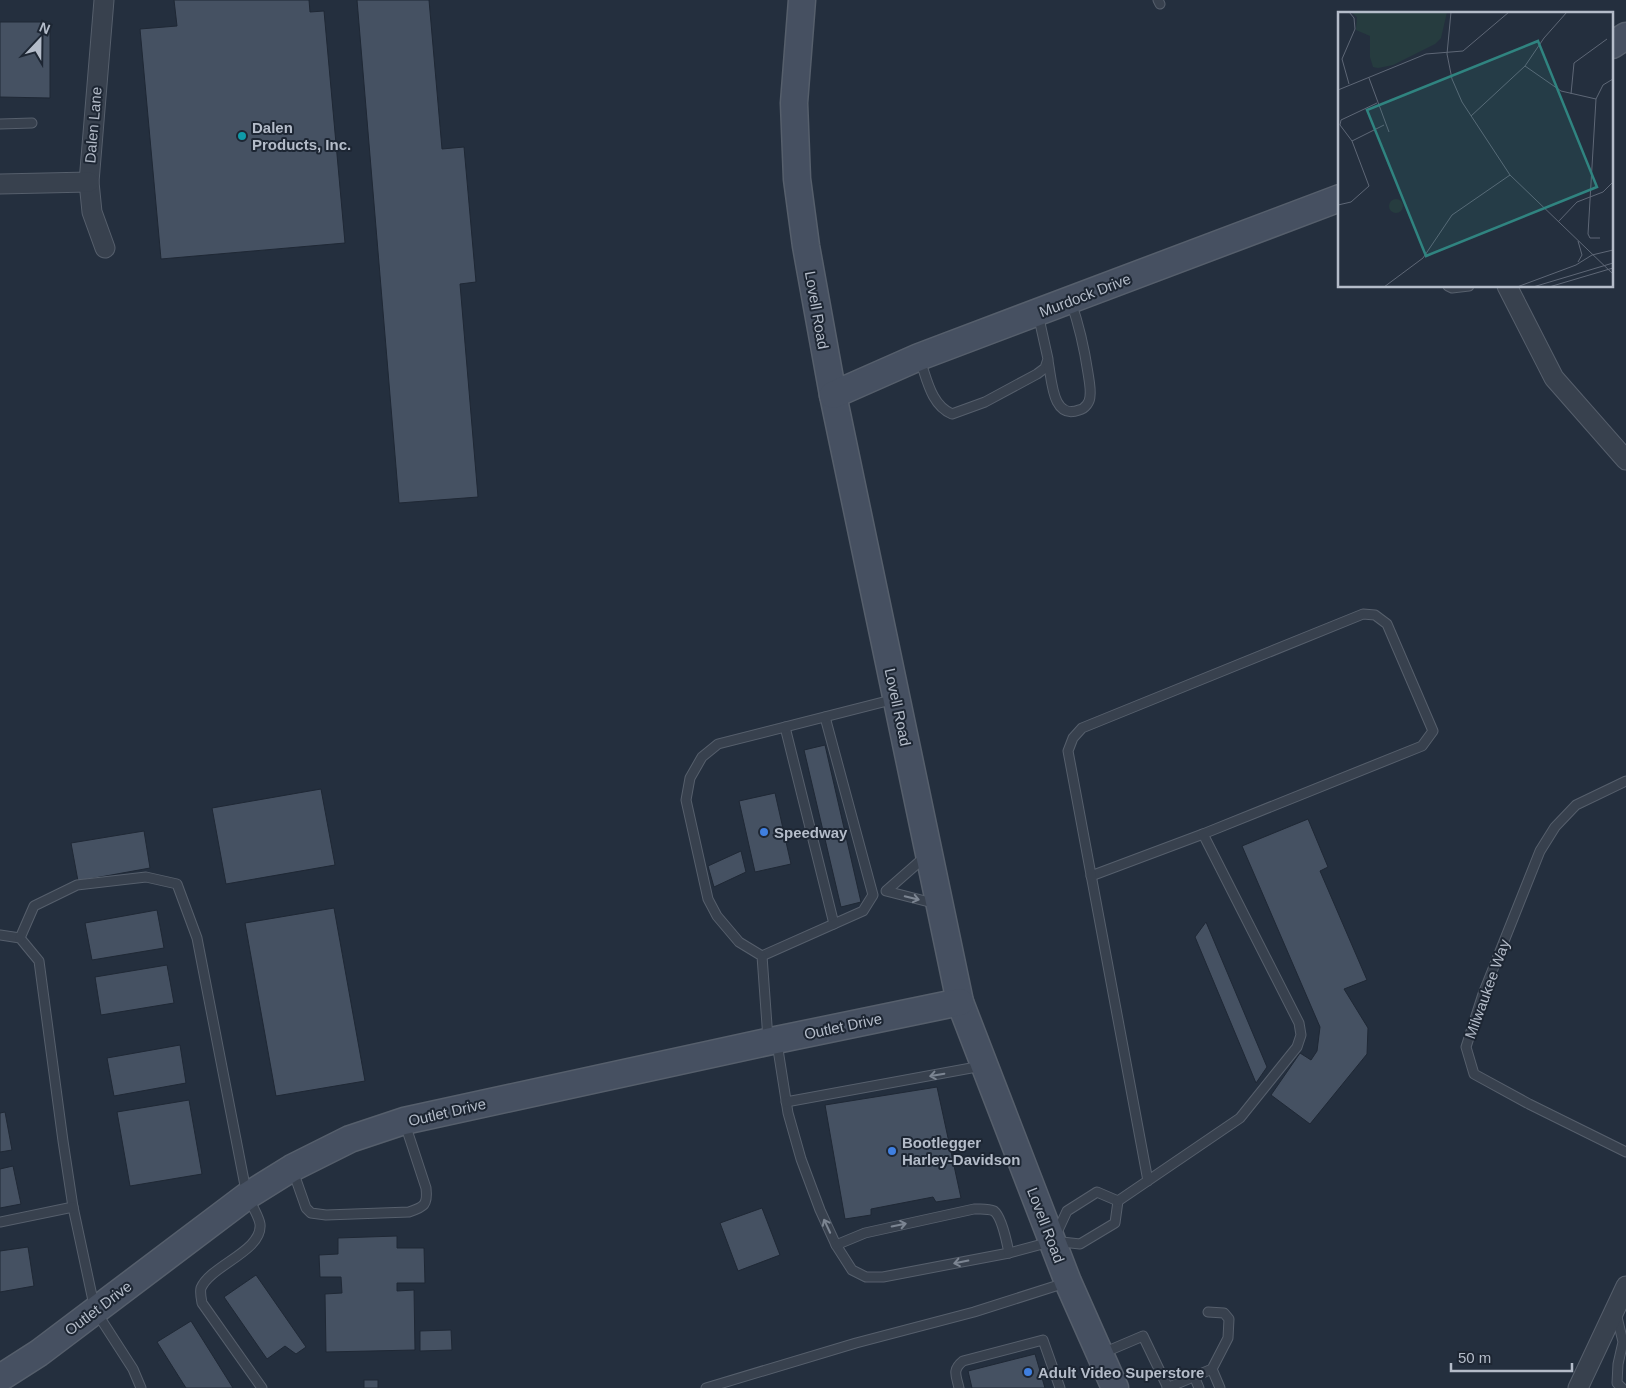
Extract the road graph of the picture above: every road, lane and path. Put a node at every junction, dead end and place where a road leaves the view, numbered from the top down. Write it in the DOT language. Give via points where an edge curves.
graph roads {
  1 [pos="104,0"];
  2 [pos="802,0"];
  3 [pos="1626,36"];
  4 [pos="1614,44"];
  5 [pos="32,123"];
  6 [pos="0,124"];
  7 [pos="89,182"];
  8 [pos="0,184"];
  9 [pos="1338,199"];
  10 [pos="105,248"];
  11 [pos="1507,288"];
  12 [pos="1070,300"];
  13 [pos="1038,312"];
  14 [pos="919,357"];
  15 [pos="1048,359"];
  16 [pos="833,395"];
  17 [pos="1626,460"];
  18 [pos="896,699"];
  19 [pos="825,717"];
  20 [pos="785,727"];
  21 [pos="1626,781"];
  22 [pos="1203,834"];
  23 [pos="929,854"];
  24 [pos="1091,876"];
  25 [pos="886,891"];
  26 [pos="873,895"];
  27 [pos="940,905"];
  28 [pos="834,924"];
  29 [pos="0,935"];
  30 [pos="20,938"];
  31 [pos="762,956"];
  32 [pos="960,1002"];
  33 [pos="772,1041"];
  34 [pos="985,1066"];
  35 [pos="786,1099"];
  36 [pos="404,1121"];
  37 [pos="1626,1152"];
  38 [pos="292,1168"];
  39 [pos="1148,1180"];
  40 [pos="247,1196"];
  41 [pos="1118,1201"];
  42 [pos="73,1207"];
  43 [pos="0,1222"];
  44 [pos="1052,1241"];
  45 [pos="836,1245"];
  46 [pos="1009,1253"];
  47 [pos="1068,1282"];
  48 [pos="1626,1286"];
  49 [pos="95,1310"];
  50 [pos="1615,1310"];
  51 [pos="1208,1312"];
  52 [pos="1100,1354"];
  53 [pos="1212,1369"];
  54 [pos="1194,1376"];
  55 [pos="0,1378"];
  56 [pos="141,1387"];
  57 [pos="262,1388"];
  58 [pos="706,1388"];
  59 [pos="960,1388"];
  60 [pos="1060,1388"];
  61 [pos="1116,1388"];
  62 [pos="1168,1388"];
  63 [pos="1199,1388"];
  64 [pos="1220,1388"];
  65 [pos="1578,1388"];
  66 [pos="1622,1388"];
  1 -- 7 [label="street, Dalen Lane"];
  2 -- 16 [label="main road, Lovell Road" via="794,103 798,179 806,246"];
  3 -- 4 [label="main road"];
  5 -- 6 [label="lane"];
  7 -- 8 [label="street"];
  7 -- 10 [label="street, Dalen Lane" via="92,212"];
  9 -- 12 [label="main road, Murdock Drive"];
  11 -- 17 [label="street" via="1554,378"];
  12 -- 13 [label="main road, Murdock Drive"];
  12 -- 15 [label="lane" via="1082,336 1090,386 1088,403 1082,410 1070,413 1059,406"];
  13 -- 14 [label="main road, Murdock Drive"];
  13 -- 15 [label="lane"];
  14 -- 15 [label="lane" via="933,396 942,410 952,414 985,402 1037,374 1045,368"];
  14 -- 16 [label="main road, Murdock Drive"];
  16 -- 18 [label="main road, Lovell Road"];
  18 -- 19 [label="lane"];
  18 -- 23 [label="main road, Lovell Road"];
  19 -- 20 [label="lane"];
  19 -- 26 [label="lane"];
  20 -- 28 [label="lane"];
  20 -- 31 [label="lane" via="718,744 702,757 690,778 686,800 708,899 717,916 739,942"];
  21 -- 37 [label="lane, Milwaukee Way" via="1576,805 1554,828 1540,851 1483,994 1466,1048 1474,1074"];
  22 -- 24 [label="lane"];
  22 -- 24 [label="lane" via="1422,746 1433,732 1387,624 1375,615 1362,614 1082,728 1068,750"];
  22 -- 39 [label="lane" via="1299,1023 1301,1035 1297,1047 1240,1118"];
  23 -- 25 [label="lane"];
  23 -- 27 [label="main road, Lovell Road"];
  24 -- 39 [label="lane"];
  25 -- 26 [label="lane"];
  25 -- 27 [label="lane, one-way"];
  26 -- 28 [label="lane" via="863,911"];
  27 -- 32 [label="main road, Lovell Road"];
  28 -- 31 [label="lane"];
  29 -- 30 [label="lane"];
  30 -- 40 [label="lane" via="34,906 77,885 146,877 177,884 197,938"];
  30 -- 42 [label="lane" via="39,961"];
  31 -- 33 [label="lane"];
  32 -- 33 [label="main road, Outlet Drive"];
  32 -- 34 [label="main road, Lovell Road"];
  33 -- 35 [label="lane"];
  33 -- 36 [label="main road, Outlet Drive"];
  34 -- 35 [label="lane, one-way"];
  34 -- 44 [label="main road, Lovell Road"];
  45 -- 35 [label="lane, one-way" via="801,1159"];
  36 -- 38 [label="main road, Outlet Drive" via="350,1139"];
  36 -- 38 [label="lane" via="426,1188 425,1204 421,1208 409,1212 311,1213 306,1208"];
  38 -- 40 [label="main road, Outlet Drive"];
  39 -- 41 [label="lane"];
  40 -- 49 [label="main road, Outlet Drive"];
  40 -- 57 [label="lane" via="260,1224 258,1236 249,1247 207,1278 200,1290 202,1303"];
  41 -- 44 [label="lane" via="1115,1222 1080,1244"];
  41 -- 44 [label="lane" via="1097,1192 1067,1211"];
  42 -- 43 [label="lane"];
  42 -- 49 [label="lane"];
  44 -- 46 [label="lane"];
  44 -- 47 [label="main road, Lovell Road"];
  46 -- 45 [label="lane, one-way" via="866,1278 852,1270"];
  45 -- 46 [label="lane, one-way" via="876,1230 985,1209 999,1217"];
  47 -- 52 [label="main road, Lovell Road"];
  47 -- 58 [label="lane"];
  48 -- 50 [label="street"];
  49 -- 55 [label="main road, Outlet Drive"];
  49 -- 56 [label="lane"];
  50 -- 65 [label="street"];
  50 -- 66 [label="lane" via="1623,1342 1617,1383"];
  51 -- 53 [label="lane" via="1224,1313 1229,1319 1228,1338"];
  52 -- 61 [label="main road, Lovell Road"];
  52 -- 62 [label="lane" via="1143,1336"];
  53 -- 54 [label="lane"];
  53 -- 64 [label="lane"];
  54 -- 62 [label="lane"];
  54 -- 63 [label="lane"];
  59 -- 60 [label="lane" via="955,1371 963,1361 1043,1340"];
}
